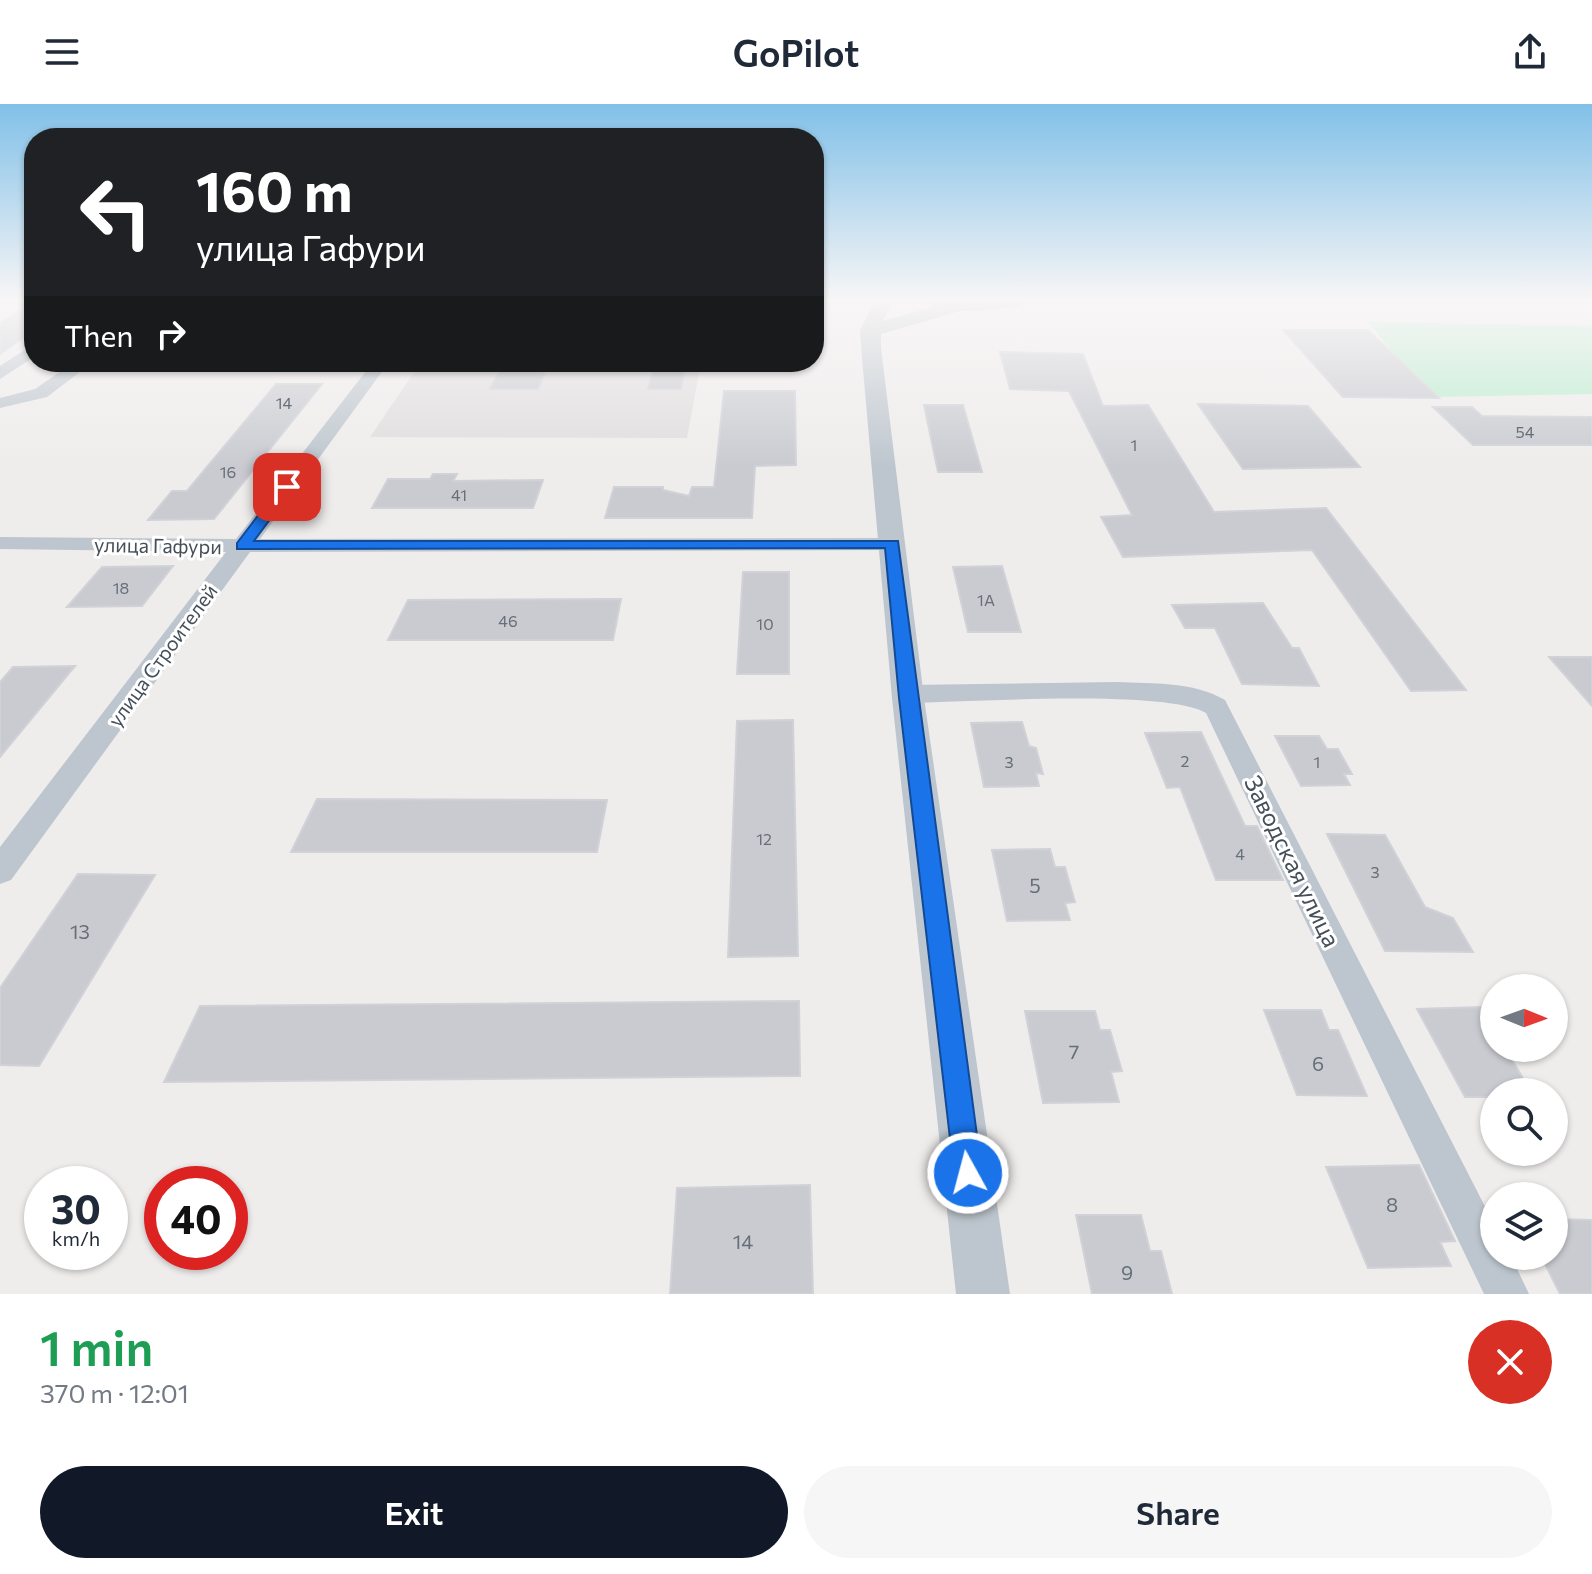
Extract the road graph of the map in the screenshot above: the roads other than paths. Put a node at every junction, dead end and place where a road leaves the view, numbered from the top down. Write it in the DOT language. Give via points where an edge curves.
graph roads {
  1 [pos="24,356"];
  2 [pos="880,356"];
  3 [pos="71,372"];
  4 [pos="374,372"];
  5 [pos="0,374"];
  6 [pos="0,403"];
  7 [pos="0,543"];
  8 [pos="892,544"];
  9 [pos="243,546"];
  10 [pos="908,694"];
  11 [pos="0,871"];
  12 [pos="983,1294"];
  13 [pos="1507,1294"];
  1 -- 5 [label="street"];
  2 -- 8 [label="street"];
  3 -- 6 [label="street" via="41,393"];
  4 -- 9 [label="street, улица Строителей"];
  7 -- 9 [label="street, улица Гафури"];
  8 -- 9 [label="street, улица Гафури"];
  8 -- 10 [label="street"];
  9 -- 11 [label="street, улица Строителей"];
  10 -- 12 [label="street"];
  10 -- 13 [label="street, Заводская улица" via="1133,692 1191,696 1216,707"];
}
